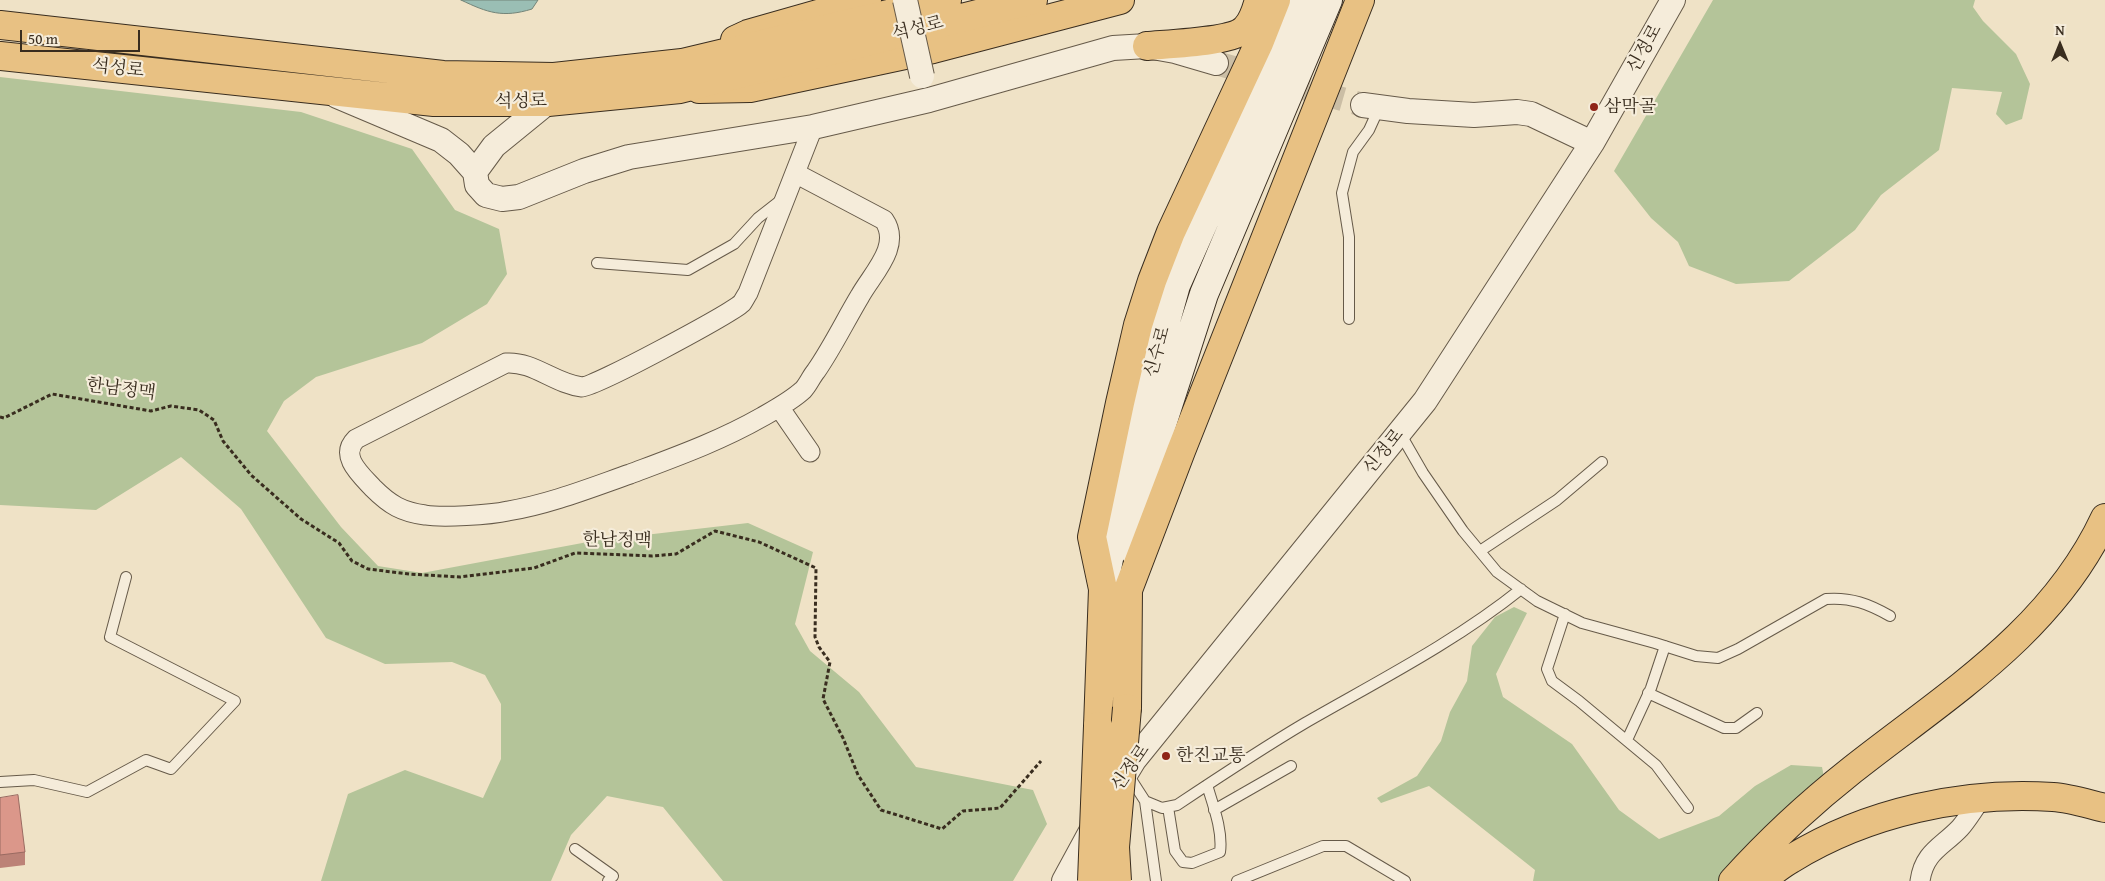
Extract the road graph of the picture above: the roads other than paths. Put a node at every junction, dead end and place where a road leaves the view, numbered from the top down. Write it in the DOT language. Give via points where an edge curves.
graph roads {
  1 [pos="867,0"];
  2 [pos="905,0"];
  3 [pos="947,0"];
  4 [pos="1033,0"];
  5 [pos="1120,0"];
  6 [pos="1260,0"];
  7 [pos="1276,0"];
  8 [pos="1302,0"];
  9 [pos="1328,0"];
  10 [pos="1360,0"];
  11 [pos="1673,0"];
  12 [pos="832,6"];
  13 [pos="0,25"];
  14 [pos="1259,43"];
  15 [pos="1147,46"];
  16 [pos="0,56"];
  17 [pos="682,62"];
  18 [pos="1216,63"];
  19 [pos="680,90"];
  20 [pos="326,91"];
  21 [pos="929,100"];
  22 [pos="548,102"];
  23 [pos="1371,106"];
  24 [pos="813,127"];
  25 [pos="1592,143"];
  26 [pos="475,172"];
  27 [pos="795,173"];
  28 [pos="786,197"];
  29 [pos="597,263"];
  30 [pos="1349,319"];
  31 [pos="779,407"];
  32 [pos="1400,432"];
  33 [pos="810,452"];
  34 [pos="1602,462"];
  35 [pos="2105,518"];
  36 [pos="1480,551"];
  37 [pos="126,577"];
  38 [pos="1116,589"];
  39 [pos="1521,589"];
  40 [pos="1565,614"];
  41 [pos="1890,616"];
  42 [pos="1665,646"];
  43 [pos="1648,693"];
  44 [pos="1757,713"];
  45 [pos="1627,740"];
  46 [pos="1291,766"];
  47 [pos="1126,772"];
  48 [pos="0,782"];
  49 [pos="1206,785"];
  50 [pos="1981,798"];
  51 [pos="1145,801"];
  52 [pos="1168,807"];
  53 [pos="1688,808"];
  54 [pos="2105,808"];
  55 [pos="1214,810"];
  56 [pos="574,848"];
  57 [pos="608,881"];
  58 [pos="1064,881"];
  59 [pos="1092,881"];
  60 [pos="1117,881"];
  61 [pos="1156,881"];
  62 [pos="1237,881"];
  63 [pos="1405,881"];
  64 [pos="1733,881"];
  65 [pos="1760,881"];
  66 [pos="1920,881"];
  1 -- 12 [label="main road"];
  2 -- 21 [label="street, bridge"];
  3 -- 17 [label="main road, 석성로"];
  4 -- 19 [label="main road, 석성로"];
  5 -- 19 [label="main road" via="933,49 750,88"];
  6 -- 14 [label="main road" via="1263,8"];
  6 -- 15 [label="main road" via="1254,18 1238,35"];
  7 -- 14 [label="main road"];
  8 -- 38 [label="main road, 신수로" via="1176,285 1132,443"];
  9 -- 38 [label="main road, 신수로" via="1204,294 1155,446"];
  10 -- 38 [label="main road" via="1181,451"];
  11 -- 25 [label="street, 신정로"];
  12 -- 17 [label="main road" via="748,34"];
  13 -- 17 [label="main road, 석성로" via="444,75 554,77"];
  14 -- 38 [label="main road" via="1171,232 1138,325 1092,537"];
  15 -- 18 [label="street"];
  15 -- 21 [label="street" via="1113,48 1074,57"];
  16 -- 20 [label="main road, 석성로"];
  19 -- 22 [label="main road, 석성로"];
  20 -- 22 [label="main road, 석성로" via="434,102"];
  20 -- 26 [label="street" via="440,140"];
  21 -- 24 [label="street"];
  22 -- 26 [label="street" via="494,146"];
  23 -- 25 [label="street" via="1474,115 1532,114"];
  23 -- 30 [label="lane" via="1369,130 1353,152 1342,193 1350,237"];
  24 -- 26 [label="street" via="629,157 520,197 502,199 486,195 477,184"];
  24 -- 27 [label="street"];
  25 -- 32 [label="street, 신정로" via="1425,401"];
  27 -- 28 [label="street"];
  27 -- 31 [label="street" via="884,220 892,239 823,360 803,389"];
  28 -- 29 [label="lane" via="758,218 734,244 688,270"];
  28 -- 31 [label="street" via="748,293 742,302 720,316 624,369 583,387 515,362 506,363 356,438 348,452 351,462 369,483 399,509 427,516 507,512 558,500 669,460 735,432"];
  31 -- 33 [label="street"];
  32 -- 36 [label="lane" via="1423,473"];
  32 -- 47 [label="street, 신정로"];
  34 -- 36 [label="lane" via="1557,500"];
  35 -- 64 [label="main road" via="2074,574 2028,629 1989,664 1806,807"];
  36 -- 39 [label="lane" via="1497,572"];
  37 -- 48 [label="lane" via="110,637 235,701 172,769 146,760 87,792 34,780"];
  38 -- 59 [label="main road, 신수로, bridge" via="1098,726"];
  38 -- 60 [label="main road, 신수로, bridge" via="1127,708 1115,847"];
  39 -- 40 [label="lane" via="1537,601"];
  39 -- 49 [label="lane" via="1462,632 1303,724"];
  40 -- 42 [label="lane" via="1582,623"];
  40 -- 45 [label="lane" via="1547,669 1552,680"];
  41 -- 42 [label="lane" via="1867,603 1842,598 1826,599 1718,658 1696,656"];
  42 -- 43 [label="lane"];
  43 -- 44 [label="lane" via="1724,728 1736,728"];
  43 -- 45 [label="lane"];
  45 -- 53 [label="lane" via="1656,765"];
  46 -- 55 [label="lane"];
  47 -- 51 [label="lane"];
  47 -- 58 [label="street, 신정로"];
  49 -- 52 [label="lane" via="1177,805"];
  49 -- 55 [label="lane"];
  50 -- 54 [label="main road" via="2054,797"];
  50 -- 65 [label="main road" via="1933,804 1836,835 1791,859"];
  50 -- 66 [label="street" via="1959,828 1929,856"];
  51 -- 52 [label="lane"];
  51 -- 61 [label="lane"];
  52 -- 55 [label="lane" via="1175,851 1183,862 1192,864 1220,852 1222,845"];
  56 -- 57 [label="lane" via="613,876"];
  62 -- 63 [label="lane" via="1323,846 1346,846"];
}
